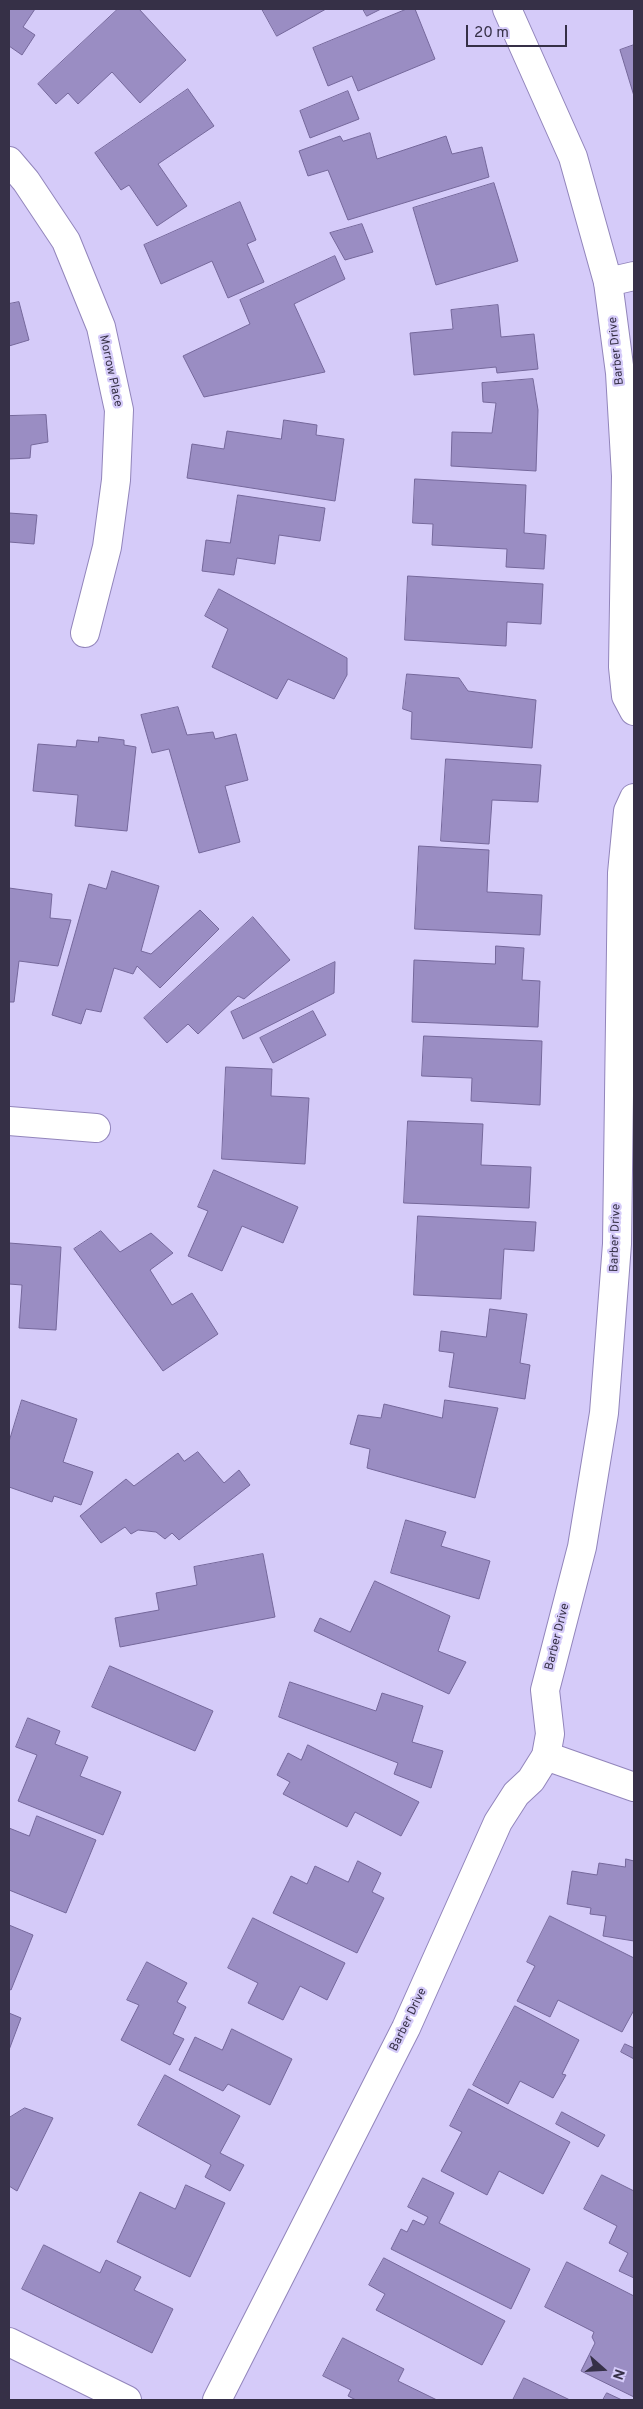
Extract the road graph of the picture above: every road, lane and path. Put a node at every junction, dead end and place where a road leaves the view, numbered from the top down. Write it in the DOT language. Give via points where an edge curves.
graph roads {
  1 [pos="506,9"];
  2 [pos="9,161"];
  3 [pos="621,279"];
  4 [pos="85,633"];
  5 [pos="634,711"];
  6 [pos="634,798"];
  7 [pos="9,1121"];
  8 [pos="96,1128"];
  9 [pos="546,1756"];
  10 [pos="634,1786"];
  11 [pos="9,2342"];
  12 [pos="127,2400"];
  13 [pos="217,2400"];
  1 -- 3 [label="street, Barber Drive" via="573,157"];
  2 -- 4 [label="street, Morrow Place" via="66,241 101,327 119,410 116,480 107,547"];
  3 -- 5 [label="street, Barber Drive" via="620,373 626,476 623,667 626,696"];
  6 -- 9 [label="street, Barber Drive" via="628,811 622,873 617,1244 604,1413 582,1547 545,1690 550,1734"];
  7 -- 8 [label="street"];
  9 -- 10 [label="street"];
  9 -- 13 [label="street, Barber Drive" via="498,1822 406,2028"];
  11 -- 12 [label="street"];
}
